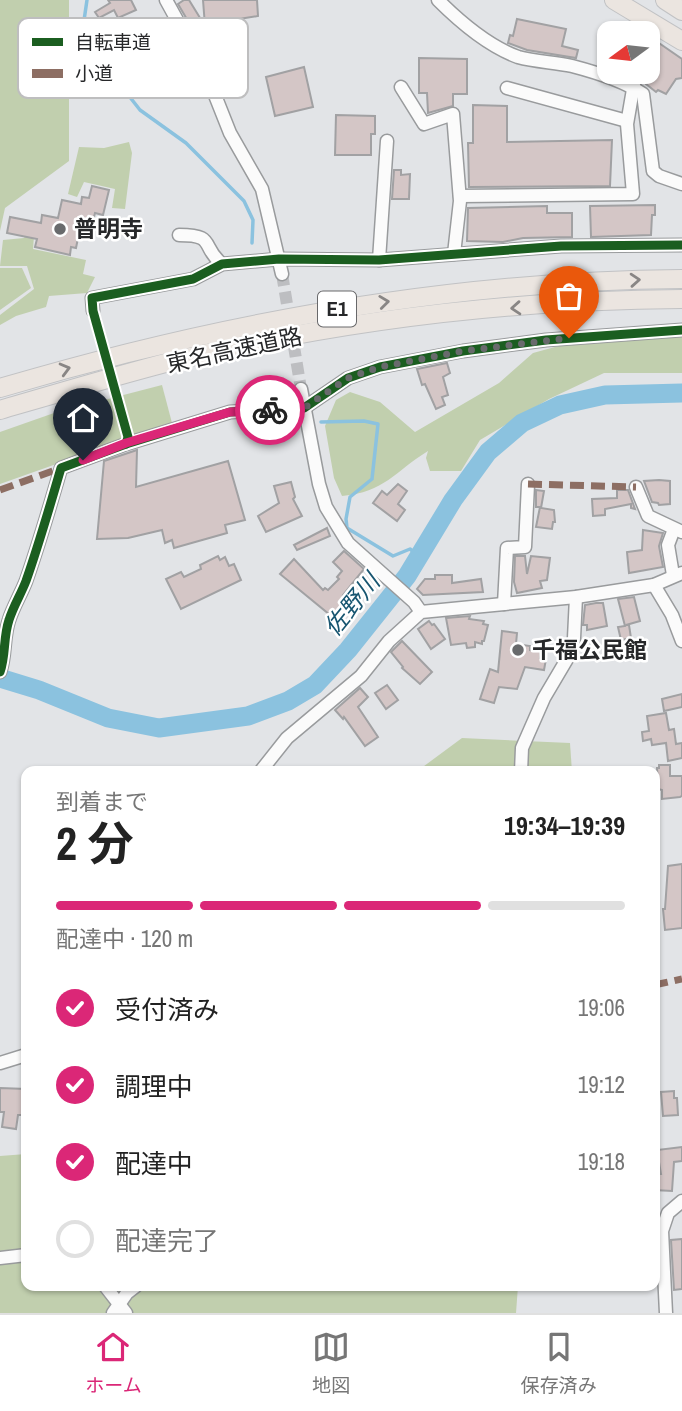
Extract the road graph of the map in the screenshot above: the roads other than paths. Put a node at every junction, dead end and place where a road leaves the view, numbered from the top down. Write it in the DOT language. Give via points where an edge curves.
graph roads {
  1 [pos="166,0"];
  2 [pos="438,0"];
  3 [pos="614,0"];
  4 [pos="635,0"];
  5 [pos="665,0"];
  6 [pos="682,11"];
  7 [pos="176,18"];
  8 [pos="637,21"];
  9 [pos="682,31"];
  10 [pos="660,33"];
  11 [pos="682,41"];
  12 [pos="634,84"];
  13 [pos="401,87"];
  14 [pos="633,87"];
  15 [pos="507,88"];
  16 [pos="217,98"];
  17 [pos="627,121"];
  18 [pos="387,141"];
  19 [pos="682,184"];
  20 [pos="460,196"];
  21 [pos="179,235"];
  22 [pos="682,245"];
  23 [pos="454,254"];
  24 [pos="279,259"];
  25 [pos="379,260"];
  26 [pos="222,264"];
  27 [pos="282,274"];
  28 [pos="682,279"];
  29 [pos="682,299"];
  30 [pos="93,311"];
  31 [pos="682,330"];
  32 [pos="0,388"];
  33 [pos="301,389"];
  34 [pos="304,408"];
  35 [pos="0,410"];
  36 [pos="528,484"];
  37 [pos="636,487"];
  38 [pos="678,531"];
  39 [pos="679,573"];
  40 [pos="654,585"];
  41 [pos="576,597"];
  42 [pos="504,604"];
  43 [pos="417,607"];
  44 [pos="682,641"];
  45 [pos="2,668"];
  46 [pos="265,766"];
  47 [pos="521,766"];
  48 [pos="21,1057"];
  49 [pos="0,1063"];
  50 [pos="682,1200"];
  51 [pos="21,1256"];
  52 [pos="0,1258"];
  53 [pos="108,1291"];
  54 [pos="130,1291"];
  55 [pos="120,1310"];
  56 [pos="666,1313"];
  1 -- 7 [label="street"];
  2 -- 14 [label="street" via="465,25 507,52 573,66"];
  3 -- 8 [label="highway"];
  4 -- 9 [label="highway"];
  5 -- 6 [label="highway"];
  10 -- 11 [label="highway"];
  12 -- 14 [label="street"];
  13 -- 20 [label="street" via="424,124 453,114"];
  14 -- 17 [label="street"];
  14 -- 19 [label="street" via="643,94 653,171"];
  15 -- 17 [label="street"];
  16 -- 24 [label="street" via="230,133 262,189"];
  17 -- 20 [label="street" via="633,194"];
  18 -- 25 [label="street"];
  20 -- 23 [label="street"];
  21 -- 26 [label="street" via="203,238"];
  22 -- 23 [label="street" via="561,246"];
  23 -- 25 [label="street"];
  24 -- 25 [label="street"];
  24 -- 26 [label="street"];
  24 -- 27 [label="street"];
  26 -- 30 [label="street" via="193,279 92,299"];
  32 -- 28 [label="highway, 東名高速道路 / E1, one-way" via="165,344 363,305 486,289"];
  29 -- 35 [label="highway, 東名高速道路 / E1, one-way" via="496,309 299,335 174,361"];
  31 -- 34 [label="street" via="534,342 380,367 348,378"];
  33 -- 34 [label="street"];
  34 -- 43 [label="street" via="326,507 348,543"];
  34 -- 45 [label="street" via="230,412 127,440 61,468 33,561 9,617"];
  36 -- 42 [label="street" via="525,547 507,548"];
  37 -- 38 [label="street" via="648,516"];
  38 -- 39 [label="street" via="668,545"];
  39 -- 40 [label="street"];
  40 -- 41 [label="street"];
  40 -- 44 [label="street"];
  41 -- 42 [label="street"];
  41 -- 47 [label="street" via="570,654 522,748"];
  42 -- 43 [label="street"];
  43 -- 46 [label="street" via="361,676 287,738"];
  48 -- 49 [label="street"];
  50 -- 56 [label="street" via="668,1213 663,1231"];
  51 -- 52 [label="street"];
  53 -- 55 [label="street"];
  54 -- 55 [label="street"];
}
